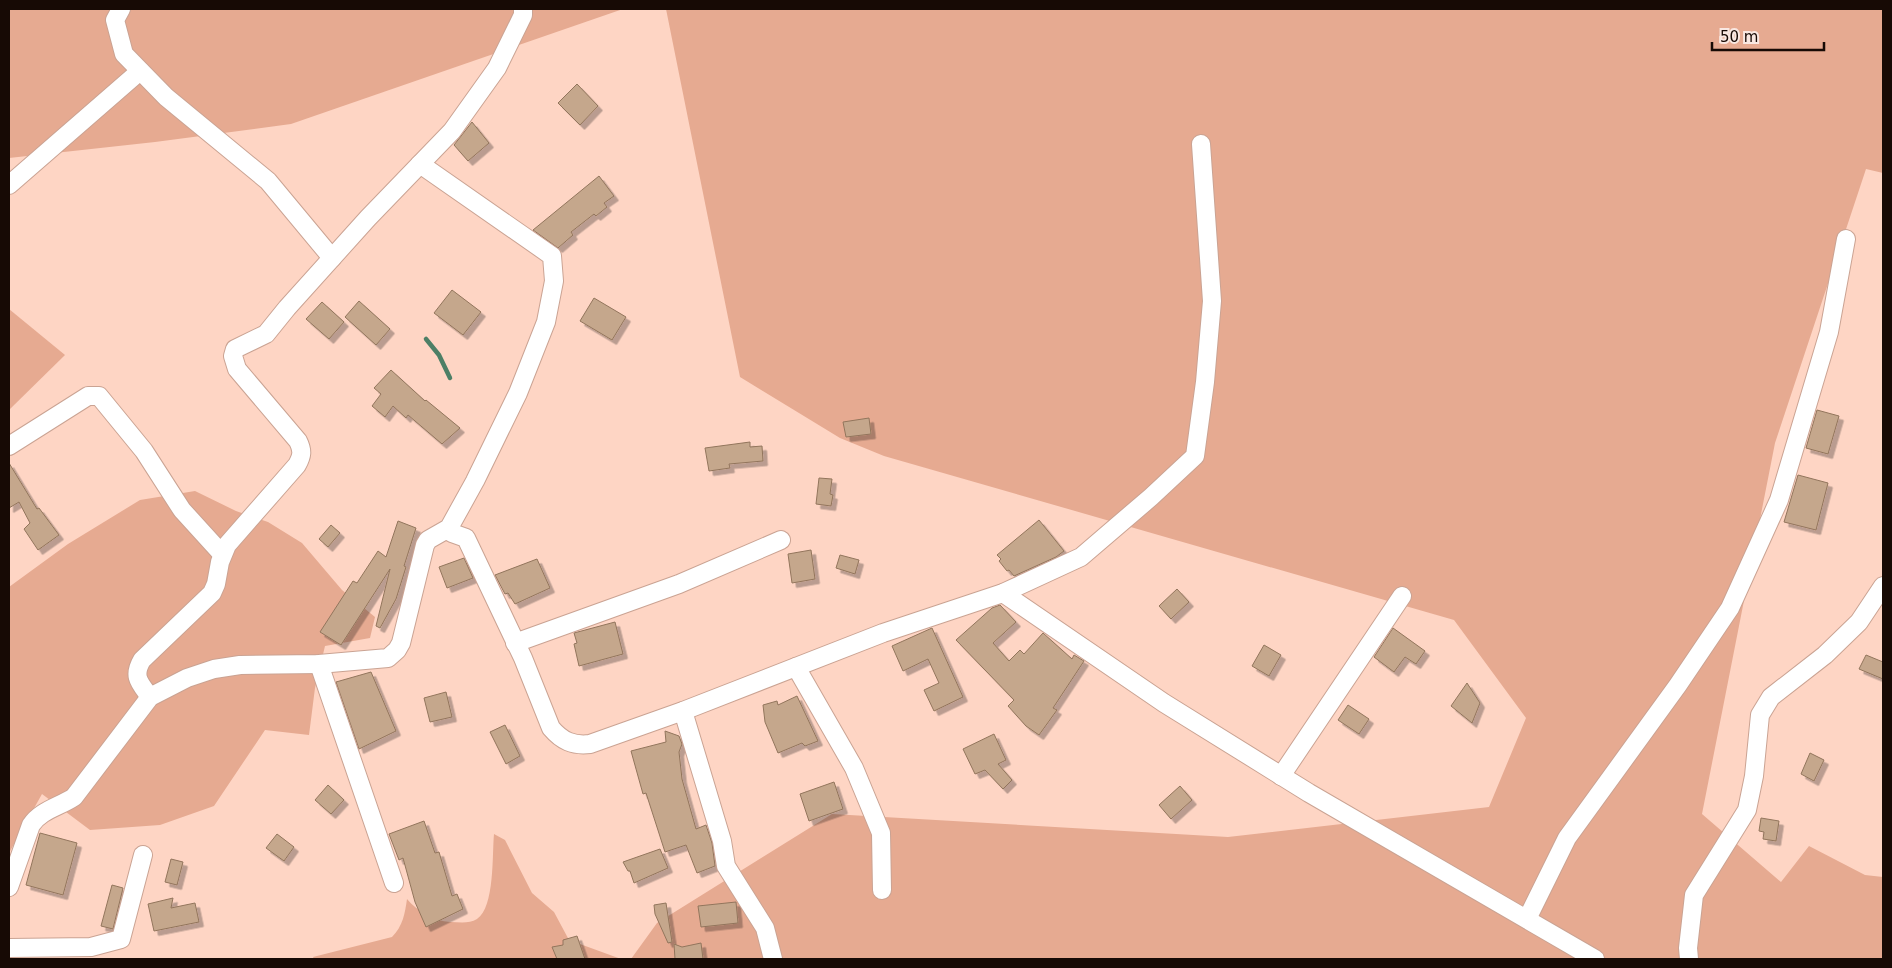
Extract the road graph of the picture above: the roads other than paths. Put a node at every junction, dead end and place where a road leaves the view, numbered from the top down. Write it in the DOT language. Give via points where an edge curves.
graph roads {
  1 [pos="121,9"];
  2 [pos="524,9"];
  3 [pos="140,71"];
  4 [pos="1201,144"];
  5 [pos="420,164"];
  6 [pos="9,185"];
  7 [pos="1846,239"];
  8 [pos="332,258"];
  9 [pos="9,446"];
  10 [pos="449,528"];
  11 [pos="781,540"];
  12 [pos="222,554"];
  13 [pos="1883,586"];
  14 [pos="1003,593"];
  15 [pos="1402,596"];
  16 [pos="515,643"];
  17 [pos="319,664"];
  18 [pos="796,667"];
  19 [pos="150,697"];
  20 [pos="683,711"];
  21 [pos="1281,776"];
  22 [pos="143,855"];
  23 [pos="394,884"];
  24 [pos="9,886"];
  25 [pos="882,890"];
  26 [pos="1527,919"];
  27 [pos="9,948"];
  28 [pos="773,959"];
  29 [pos="1595,959"];
  30 [pos="1689,959"];
  1 -- 3 [label="street" via="115,20 124,54"];
  2 -- 5 [label="street" via="497,68 452,131"];
  3 -- 6 [label="street"];
  3 -- 8 [label="street" via="166,97 268,181"];
  4 -- 14 [label="street" via="1212,301 1195,456 1081,557"];
  5 -- 8 [label="street"];
  5 -- 10 [label="street" via="552,256 554,282 546,322 518,393"];
  7 -- 26 [label="street" via="1829,332 1779,500 1730,608 1567,838"];
  8 -- 12 [label="street" via="266,334 235,349 237,369 298,441 301,457"];
  9 -- 12 [label="street" via="88,396 99,396 144,451 182,510"];
  10 -- 16 [label="street" via="452,534 466,538"];
  10 -- 17 [label="street" via="425,544 397,650 388,658"];
  11 -- 16 [label="street" via="679,584"];
  12 -- 19 [label="street" via="212,593 142,660 137,676"];
  13 -- 30 [label="street" via="1859,622 1825,655 1771,697 1760,715 1747,810 1694,895"];
  14 -- 18 [label="street" via="883,633"];
  14 -- 21 [label="street" via="1164,703"];
  15 -- 21 [label="street"];
  16 -- 20 [label="street" via="551,728 559,738 569,743 590,744"];
  17 -- 19 [label="street" via="240,665 214,669"];
  17 -- 23 [label="street"];
  18 -- 20 [label="street"];
  18 -- 25 [label="street" via="854,768 881,833"];
  19 -- 24 [label="street" via="74,797 36,818"];
  20 -- 28 [label="street" via="722,841 726,866 765,928"];
  21 -- 26 [label="street"];
  22 -- 27 [label="street" via="121,939 91,947"];
  26 -- 29 [label="street"];
}
